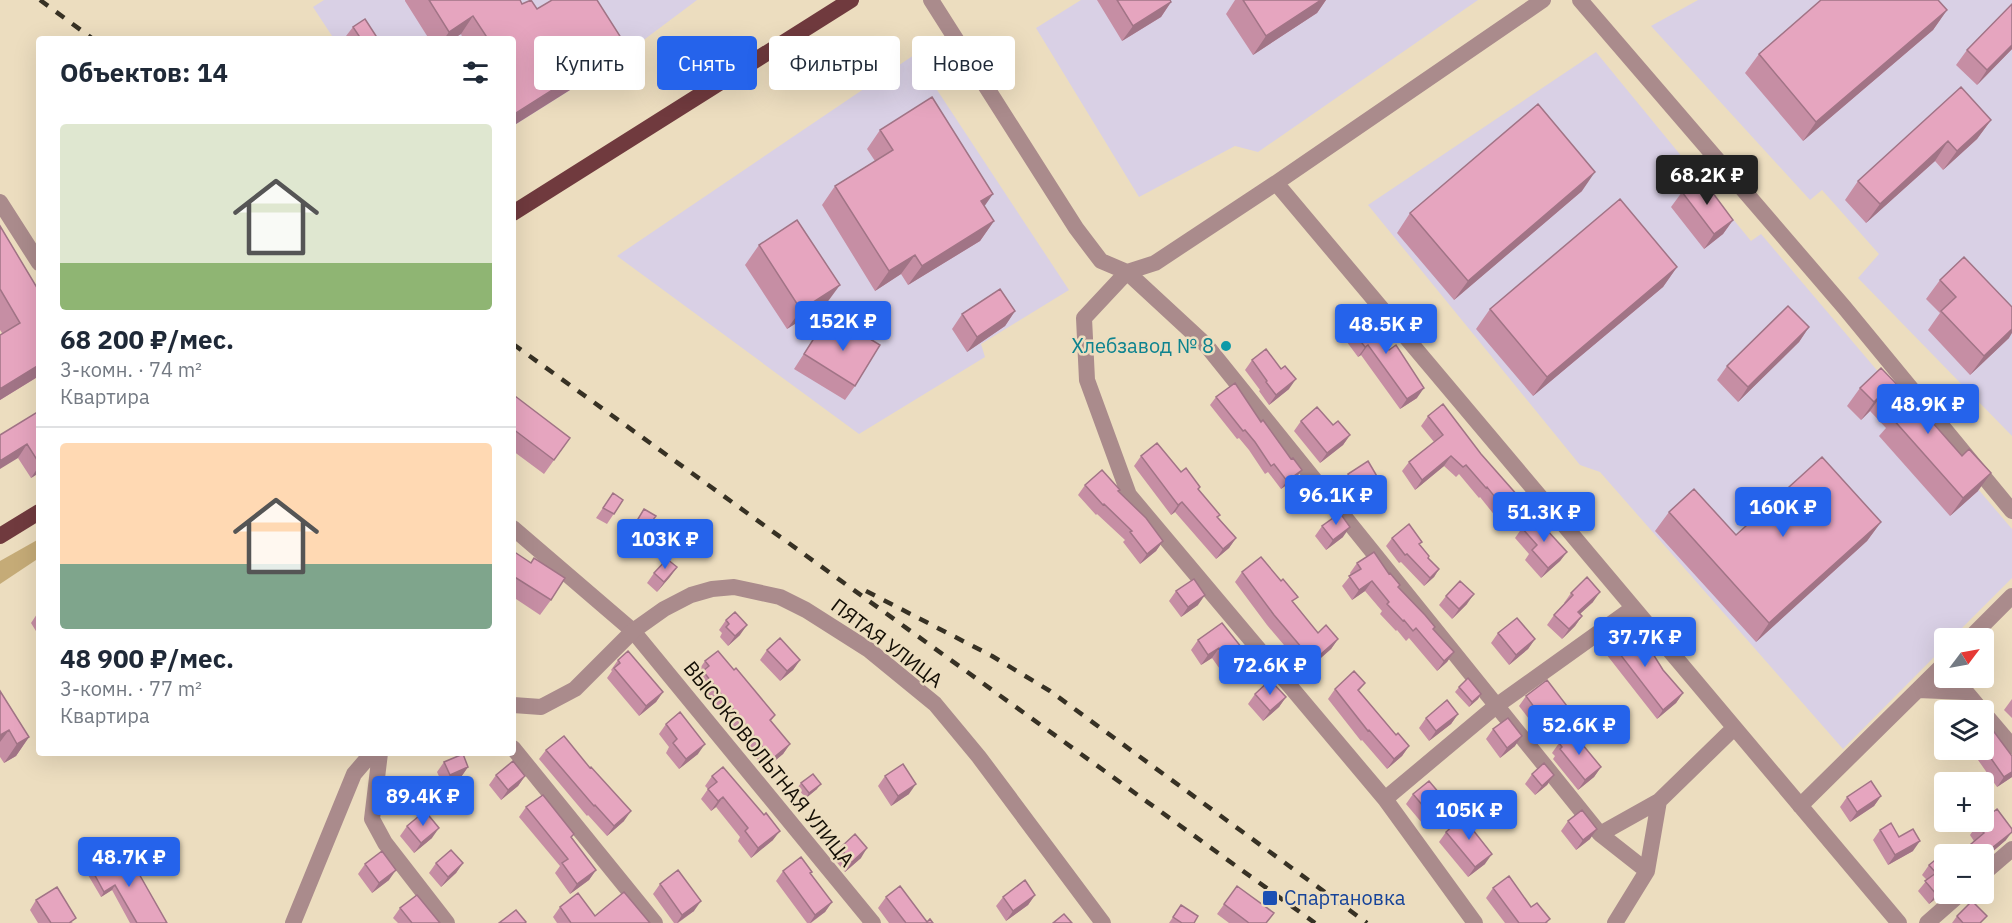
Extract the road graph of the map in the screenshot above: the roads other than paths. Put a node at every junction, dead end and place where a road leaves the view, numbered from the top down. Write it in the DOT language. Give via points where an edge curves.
graph roads {
  1 [pos="851,0"];
  2 [pos="931,0"];
  3 [pos="1543,0"];
  4 [pos="1580,0"];
  5 [pos="1275,183"];
  6 [pos="0,202"];
  7 [pos="516,211"];
  8 [pos="36,258"];
  9 [pos="1127,272"];
  10 [pos="2012,511"];
  11 [pos="36,514"];
  12 [pos="516,531"];
  13 [pos="0,536"];
  14 [pos="2012,596"];
  15 [pos="1633,608"];
  16 [pos="1980,628"];
  17 [pos="633,631"];
  18 [pos="1934,674"];
  19 [pos="1918,690"];
  20 [pos="1972,700"];
  21 [pos="516,705"];
  22 [pos="1496,706"];
  23 [pos="1994,726"];
  24 [pos="1734,728"];
  25 [pos="2012,746"];
  26 [pos="516,752"];
  27 [pos="369,756"];
  28 [pos="380,756"];
  29 [pos="1385,799"];
  30 [pos="1659,801"];
  31 [pos="1800,807"];
  32 [pos="1600,834"];
  33 [pos="2012,849"];
  34 [pos="1994,865"];
  35 [pos="1647,871"];
  36 [pos="1949,904"];
  37 [pos="293,923"];
  38 [pos="447,923"];
  39 [pos="655,923"];
  40 [pos="873,923"];
  41 [pos="1103,923"];
  42 [pos="1475,923"];
  43 [pos="1615,923"];
  44 [pos="1899,923"];
  45 [pos="1927,923"];
  1 -- 7 [label="highway"];
  2 -- 9 [label="street" via="1076,228 1101,261"];
  3 -- 5 [label="street"];
  4 -- 10 [label="street" via="1844,307"];
  5 -- 9 [label="street" via="1155,263"];
  5 -- 15 [label="street"];
  6 -- 8 [label="street"];
  9 -- 22 [label="street" via="1206,345"];
  9 -- 29 [label="street" via="1084,318 1087,380 1129,495"];
  11 -- 13 [label="highway"];
  12 -- 17 [label="street, ВЫСОКОВОЛЬТНАЯ УЛИЦА"];
  14 -- 16 [label="street"];
  15 -- 22 [label="street"];
  15 -- 24 [label="street"];
  17 -- 21 [label="street, ПЯТАЯ УЛИЦА" via="574,689 541,707"];
  17 -- 40 [label="street, ВЫСОКОВОЛЬТНАЯ УЛИЦА"];
  17 -- 41 [label="street, ПЯТАЯ УЛИЦА" via="691,595 734,586 780,597 816,615 935,704"];
  18 -- 19 [label="street"];
  19 -- 20 [label="street" via="1966,693"];
  19 -- 31 [label="street"];
  22 -- 29 [label="street"];
  22 -- 32 [label="street"];
  23 -- 25 [label="street"];
  24 -- 30 [label="street"];
  24 -- 31 [label="street"];
  26 -- 39 [label="street"];
  27 -- 37 [label="street" via="354,774"];
  28 -- 38 [label="street" via="372,819 385,843"];
  29 -- 42 [label="street"];
  30 -- 32 [label="street"];
  30 -- 35 [label="street"];
  31 -- 44 [label="street"];
  32 -- 35 [label="street"];
  33 -- 34 [label="street"];
  35 -- 43 [label="street"];
  36 -- 45 [label="street"];
}
